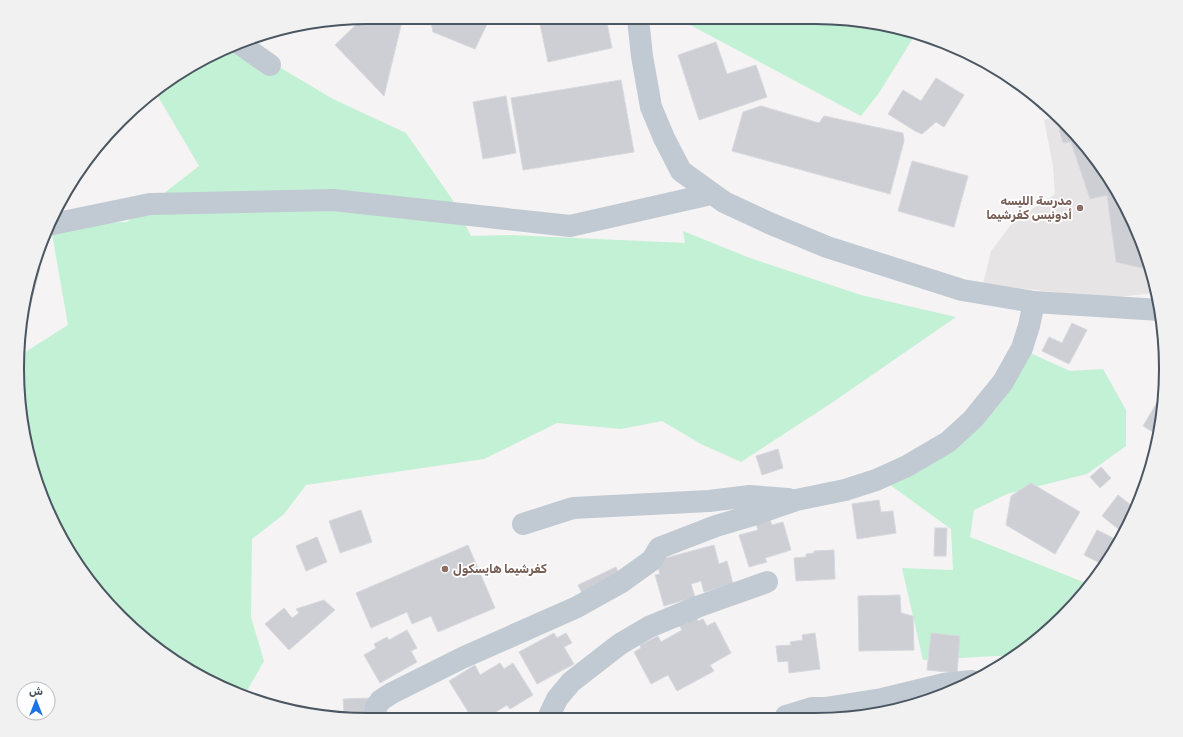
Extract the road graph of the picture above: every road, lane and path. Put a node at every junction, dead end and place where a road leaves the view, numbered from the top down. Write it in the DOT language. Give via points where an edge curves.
graph roads {
  1 [pos="639,24"];
  2 [pos="245,47"];
  3 [pos="270,64"];
  4 [pos="711,194"];
  5 [pos="57,223"];
  6 [pos="1034,302"];
  7 [pos="1153,310"];
  8 [pos="796,500"];
  9 [pos="523,524"];
  10 [pos="767,582"];
  11 [pos="956,682"];
  12 [pos="884,705"];
  13 [pos="375,713"];
  14 [pos="550,713"];
  15 [pos="796,713"];
  1 -- 4 [label="street" via="651,107 681,171"];
  2 -- 3 [label="street"];
  4 -- 5 [label="street" via="570,226 334,200 150,204"];
  4 -- 6 [label="street" via="827,247 962,290"];
  6 -- 7 [label="street"];
  6 -- 8 [label="street" via="1022,348 1003,382 973,419 948,442 907,466 876,480 845,490"];
  8 -- 9 [label="street" via="750,496 709,501 573,508"];
  8 -- 13 [label="street" via="659,548 652,560 620,583 577,607 462,658 387,696 376,707"];
  10 -- 14 [label="street" via="649,627 620,644 571,682 557,699"];
  11 -- 12 [label="street"];
  12 -- 15 [label="street" via="812,708"];
}
